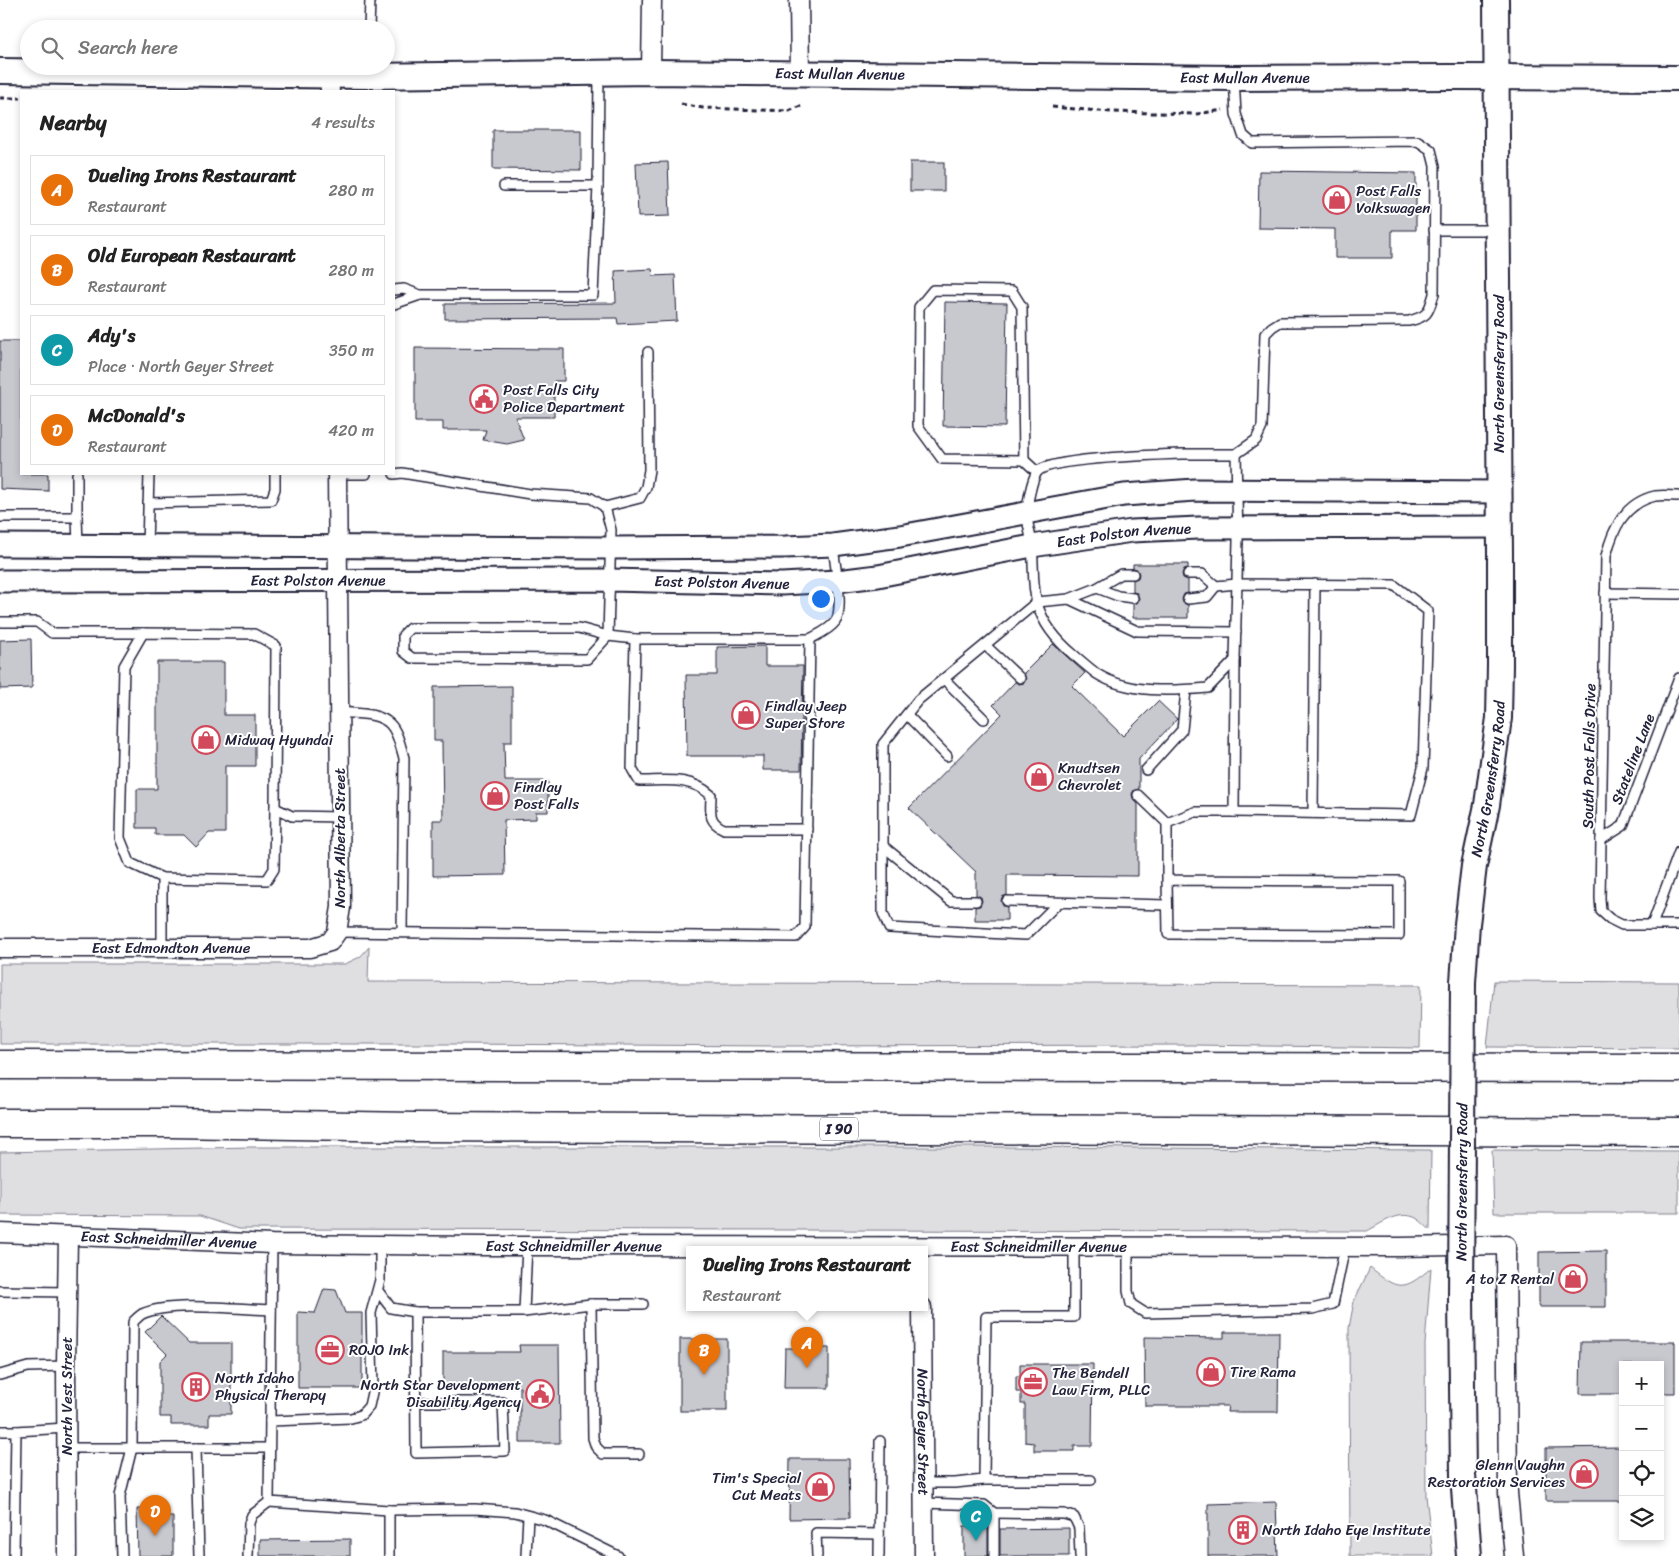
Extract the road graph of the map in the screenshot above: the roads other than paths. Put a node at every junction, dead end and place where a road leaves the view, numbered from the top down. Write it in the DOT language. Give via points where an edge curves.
graph roads {
  1 [pos="370,0"];
  2 [pos="652,0"];
  3 [pos="799,0"];
  4 [pos="1496,0"];
  5 [pos="369,20"];
  6 [pos="0,71"];
  7 [pos="395,71"];
  8 [pos="20,72"];
  9 [pos="651,72"];
  10 [pos="599,73"];
  11 [pos="110,75"];
  12 [pos="355,75"];
  13 [pos="800,75"];
  14 [pos="1497,77"];
  15 [pos="1234,78"];
  16 [pos="1679,78"];
  17 [pos="330,83"];
  18 [pos="504,186"];
  19 [pos="598,186"];
  20 [pos="1434,230"];
  21 [pos="1498,230"];
  22 [pos="395,290"];
  23 [pos="420,295"];
  24 [pos="395,304"];
  25 [pos="648,352"];
  26 [pos="1236,454"];
  27 [pos="1024,460"];
  28 [pos="1037,472"];
  29 [pos="395,474"];
  30 [pos="77,475"];
  31 [pos="148,475"];
  32 [pos="275,475"];
  33 [pos="337,475"];
  34 [pos="1238,491"];
  35 [pos="1500,492"];
  36 [pos="1679,496"];
  37 [pos="148,503"];
  38 [pos="606,507"];
  39 [pos="1027,512"];
  40 [pos="0,517"];
  41 [pos="77,518"];
  42 [pos="1500,527"];
  43 [pos="1238,528"];
  44 [pos="0,545"];
  45 [pos="833,545"];
  46 [pos="78,546"];
  47 [pos="147,546"];
  48 [pos="338,546"];
  49 [pos="1032,546"];
  50 [pos="610,548"];
  51 [pos="1133,574"];
  52 [pos="1188,574"];
  53 [pos="338,579"];
  54 [pos="0,580"];
  55 [pos="610,580"];
  56 [pos="836,581"];
  57 [pos="1237,584"];
  58 [pos="1315,584"];
  59 [pos="1216,586"];
  60 [pos="1097,588"];
  61 [pos="1605,593"];
  62 [pos="1679,594"];
  63 [pos="1133,598"];
  64 [pos="1069,599"];
  65 [pos="1188,599"];
  66 [pos="1037,602"];
  67 [pos="0,622"];
  68 [pos="1236,632"];
  69 [pos="143,633"];
  70 [pos="608,636"];
  71 [pos="635,639"];
  72 [pos="810,639"];
  73 [pos="985,645"];
  74 [pos="1235,660"];
  75 [pos="1020,678"];
  76 [pos="1679,678"];
  77 [pos="944,679"];
  78 [pos="1186,690"];
  79 [pos="339,712"];
  80 [pos="907,715"];
  81 [pos="984,720"];
  82 [pos="947,756"];
  83 [pos="1146,770"];
  84 [pos="1138,795"];
  85 [pos="275,808"];
  86 [pos="1234,812"];
  87 [pos="1313,813"];
  88 [pos="340,817"];
  89 [pos="1167,823"];
  90 [pos="807,829"];
  91 [pos="1601,840"];
  92 [pos="883,846"];
  93 [pos="1679,852"];
  94 [pos="162,878"];
  95 [pos="1167,880"];
  96 [pos="976,901"];
  97 [pos="1007,901"];
  98 [pos="1058,903"];
  99 [pos="1167,905"];
  100 [pos="1652,925"];
  101 [pos="1679,925"];
  102 [pos="337,932"];
  103 [pos="402,932"];
  104 [pos="0,948"];
  105 [pos="162,948"];
  106 [pos="0,1065"];
  107 [pos="1679,1068"];
  108 [pos="0,1123"];
  109 [pos="170,1123"];
  110 [pos="0,1132"];
  111 [pos="1679,1132"];
  112 [pos="0,1233"];
  113 [pos="68,1237"];
  114 [pos="272,1244"];
  115 [pos="380,1245"];
  116 [pos="526,1246"];
  117 [pos="1074,1246"];
  118 [pos="1128,1246"];
  119 [pos="1345,1246"];
  120 [pos="686,1247"];
  121 [pos="928,1248"];
  122 [pos="0,1291"];
  123 [pos="378,1291"];
  124 [pos="68,1292"];
  125 [pos="591,1304"];
  126 [pos="643,1304"];
  127 [pos="271,1310"];
  128 [pos="922,1311"];
  129 [pos="415,1312"];
  130 [pos="524,1312"];
  131 [pos="66,1366"];
  132 [pos="0,1375"];
  133 [pos="415,1402"];
  134 [pos="270,1421"];
  135 [pos="66,1428"];
  136 [pos="0,1431"];
  137 [pos="16,1431"];
  138 [pos="880,1441"];
  139 [pos="66,1448"];
  140 [pos="132,1448"];
  141 [pos="196,1448"];
  142 [pos="269,1448"];
  143 [pos="639,1454"];
  144 [pos="984,1480"];
  145 [pos="1091,1480"];
  146 [pos="923,1483"];
  147 [pos="269,1502"];
  148 [pos="923,1503"];
  149 [pos="389,1510"];
  150 [pos="994,1512"];
  151 [pos="528,1516"];
  152 [pos="879,1534"];
  153 [pos="600,1552"];
  154 [pos="14,1556"];
  155 [pos="67,1556"];
  156 [pos="122,1556"];
  157 [pos="199,1556"];
  158 [pos="248,1556"];
  159 [pos="389,1556"];
  160 [pos="526,1556"];
  161 [pos="618,1556"];
  162 [pos="817,1556"];
  163 [pos="878,1556"];
  164 [pos="924,1556"];
  165 [pos="994,1556"];
  166 [pos="1080,1556"];
  167 [pos="1469,1556"];
  168 [pos="1514,1556"];
  1 -- 5 [label="lane"];
  2 -- 9 [label="street"];
  3 -- 13 [label="street"];
  4 -- 14 [label="main road, North Greensferry Road"];
  6 -- 8 [label="main road, East Mullan Avenue"];
  7 -- 10 [label="main road, East Mullan Avenue"];
  9 -- 10 [label="main road, East Mullan Avenue"];
  9 -- 13 [label="main road, East Mullan Avenue"];
  10 -- 19 [label="lane"];
  11 -- 17 [label="main road, East Mullan Avenue"];
  12 -- 17 [label="main road, East Mullan Avenue"];
  13 -- 15 [label="main road, East Mullan Avenue"];
  14 -- 15 [label="main road, East Mullan Avenue"];
  14 -- 16 [label="main road, East Mullan Avenue"];
  14 -- 21 [label="main road, North Greensferry Road"];
  15 -- 20 [label="lane" via="1236,114 1243,135 1252,143 1418,141 1431,150 1435,166"];
  18 -- 19 [label="lane"];
  19 -- 23 [label="lane" via="593,294"];
  20 -- 21 [label="lane"];
  20 -- 26 [label="lane" via="1434,294 1429,311 1422,318 1387,322 1280,322 1265,334 1262,427 1256,440"];
  21 -- 35 [label="main road, North Greensferry Road"];
  22 -- 23 [label="lane" via="404,289"];
  23 -- 24 [label="lane"];
  25 -- 38 [label="lane" via="649,470 646,487 640,498"];
  26 -- 28 [label="lane" via="1182,454 1069,462"];
  26 -- 34 [label="lane"];
  27 -- 27 [label="lane" via="1022,307 1012,290 933,290 919,307 918,426 942,459"];
  27 -- 28 [label="lane"];
  28 -- 39 [label="lane"];
  29 -- 38 [label="lane" via="530,494 590,498"];
  30 -- 41 [label="lane"];
  31 -- 37 [label="lane"];
  32 -- 37 [label="lane" via="271,500"];
  33 -- 48 [label="street, North Alberta Street"];
  34 -- 35 [label="street"];
  34 -- 39 [label="street" via="1195,490 1124,495"];
  34 -- 43 [label="lane"];
  35 -- 42 [label="main road, North Greensferry Road"];
  36 -- 61 [label="lane, South Post Falls Drive" via="1656,496 1636,504 1621,516 1606,556"];
  37 -- 47 [label="lane"];
  38 -- 50 [label="lane" via="611,530"];
  39 -- 45 [label="street"];
  39 -- 49 [label="lane"];
  40 -- 41 [label="lane"];
  41 -- 46 [label="lane"];
  42 -- 43 [label="street, East Polston Avenue"];
  42 -- 167 [label="main road, North Greensferry Road, bridge" via="1499,718 1474,866 1463,982 1461,1298 1463,1484"];
  43 -- 49 [label="street, East Polston Avenue" via="1132,531"];
  43 -- 57 [label="lane"];
  44 -- 46 [label="street"];
  45 -- 50 [label="street"];
  45 -- 56 [label="lane"];
  46 -- 47 [label="street"];
  47 -- 48 [label="street"];
  48 -- 50 [label="street"];
  48 -- 53 [label="street, North Alberta Street"];
  49 -- 56 [label="street, East Polston Avenue"];
  49 -- 66 [label="lane"];
  50 -- 55 [label="lane"];
  51 -- 60 [label="lane" via="1121,574"];
  52 -- 59 [label="lane" via="1202,574"];
  53 -- 54 [label="street, East Polston Avenue"];
  53 -- 55 [label="street, East Polston Avenue"];
  53 -- 79 [label="street, North Alberta Street"];
  55 -- 56 [label="street, East Polston Avenue" via="782,584"];
  55 -- 70 [label="lane"];
  56 -- 72 [label="lane" via="840,605 836,621"];
  57 -- 58 [label="lane"];
  57 -- 59 [label="lane"];
  57 -- 68 [label="lane"];
  58 -- 87 [label="lane"];
  58 -- 87 [label="lane" via="1394,585 1428,611 1423,768 1411,815"];
  59 -- 65 [label="lane" via="1208,597"];
  60 -- 63 [label="lane"];
  60 -- 64 [label="lane"];
  61 -- 62 [label="lane"];
  61 -- 91 [label="lane, South Post Falls Drive"];
  64 -- 66 [label="lane"];
  64 -- 68 [label="lane" via="1137,631"];
  66 -- 73 [label="lane"];
  66 -- 78 [label="lane" via="1044,622 1064,646 1098,674 1121,684 1153,690"];
  67 -- 69 [label="lane" via="37,622 52,633"];
  68 -- 74 [label="lane"];
  69 -- 85 [label="lane" via="254,634 276,646"];
  69 -- 94 [label="lane" via="124,666 120,838 130,863"];
  70 -- 70 [label="lane" via="579,628 410,628 403,635 403,651 412,658 587,659"];
  70 -- 71 [label="lane"];
  71 -- 72 [label="lane"];
  71 -- 90 [label="lane" via="632,769 639,781 685,781 701,786 712,796 711,818 724,829"];
  72 -- 90 [label="lane"];
  73 -- 75 [label="lane"];
  73 -- 77 [label="lane"];
  74 -- 78 [label="lane" via="1208,688"];
  74 -- 86 [label="lane"];
  76 -- 91 [label="lane, Stateline Lane" via="1623,826"];
  77 -- 80 [label="lane" via="918,700"];
  77 -- 81 [label="lane"];
  78 -- 83 [label="lane" via="1182,730"];
  79 -- 88 [label="street, North Alberta Street"];
  79 -- 103 [label="lane" via="376,716 390,725 404,758"];
  80 -- 82 [label="lane"];
  80 -- 92 [label="lane" via="883,744"];
  84 -- 89 [label="lane"];
  85 -- 88 [label="lane" via="292,816"];
  85 -- 94 [label="lane" via="274,869 267,880"];
  86 -- 87 [label="lane"];
  86 -- 89 [label="lane" via="1195,812"];
  88 -- 102 [label="street, North Alberta Street" via="341,907"];
  89 -- 95 [label="lane"];
  90 -- 103 [label="lane" via="805,927 796,937"];
  91 -- 100 [label="lane, South Post Falls Drive" via="1601,911 1622,925"];
  92 -- 96 [label="lane" via="951,901"];
  92 -- 98 [label="lane" via="883,913 889,928 1026,935"];
  93 -- 100 [label="lane"];
  94 -- 105 [label="lane"];
  95 -- 99 [label="lane"];
  95 -- 99 [label="lane" via="1399,881 1399,935 1168,934"];
  97 -- 98 [label="lane"];
  98 -- 99 [label="lane"];
  100 -- 101 [label="lane, South Post Falls Drive"];
  102 -- 103 [label="lane"];
  102 -- 105 [label="street, East Edmondton Avenue" via="330,942 310,948"];
  104 -- 105 [label="street, East Edmondton Avenue"];
  106 -- 107 [label="highway"];
  108 -- 109 [label="highway, I 90"];
  109 -- 110 [label="highway"];
  109 -- 111 [label="highway, I 90" via="415,1127"];
  112 -- 113 [label="street, East Schneidmiller Avenue"];
  113 -- 114 [label="street, East Schneidmiller Avenue"];
  113 -- 124 [label="street, North Vest Street"];
  114 -- 115 [label="street, East Schneidmiller Avenue"];
  114 -- 127 [label="lane"];
  115 -- 116 [label="street, East Schneidmiller Avenue"];
  115 -- 123 [label="lane"];
  116 -- 120 [label="street, East Schneidmiller Avenue"];
  116 -- 130 [label="lane"];
  117 -- 118 [label="street, East Schneidmiller Avenue"];
  117 -- 121 [label="street, East Schneidmiller Avenue"];
  117 -- 144 [label="lane" via="1074,1317 986,1317"];
  118 -- 119 [label="street, East Schneidmiller Avenue"];
  118 -- 119 [label="lane" via="1131,1304 1145,1313 1312,1309 1332,1304"];
  119 -- 168 [label="street, East Schneidmiller Avenue" via="1506,1245 1508,1492"];
  122 -- 124 [label="lane"];
  123 -- 129 [label="lane" via="392,1308"];
  123 -- 134 [label="lane" via="371,1313 373,1388 369,1406 361,1415 351,1418"];
  124 -- 131 [label="street, North Vest Street"];
  125 -- 126 [label="lane"];
  125 -- 130 [label="lane"];
  125 -- 143 [label="lane" via="593,1438 603,1454"];
  127 -- 134 [label="lane"];
  127 -- 140 [label="lane" via="180,1307 140,1315 133,1322"];
  128 -- 146 [label="street, North Geyer Street"];
  129 -- 130 [label="lane"];
  129 -- 133 [label="lane"];
  131 -- 132 [label="lane" via="28,1367"];
  131 -- 135 [label="street, North Vest Street"];
  133 -- 133 [label="lane" via="416,1452 505,1451 503,1402"];
  134 -- 142 [label="lane"];
  135 -- 137 [label="lane"];
  135 -- 139 [label="street, North Vest Street"];
  136 -- 137 [label="lane"];
  137 -- 154 [label="lane"];
  138 -- 152 [label="lane"];
  139 -- 140 [label="lane"];
  139 -- 155 [label="street, North Vest Street"];
  140 -- 141 [label="lane"];
  140 -- 156 [label="lane" via="120,1496"];
  141 -- 142 [label="lane"];
  141 -- 157 [label="lane"];
  142 -- 147 [label="lane"];
  144 -- 145 [label="lane"];
  144 -- 146 [label="lane"];
  146 -- 148 [label="street, North Geyer Street"];
  147 -- 149 [label="lane"];
  147 -- 158 [label="lane" via="252,1515"];
  148 -- 150 [label="lane" via="984,1504"];
  148 -- 164 [label="street, North Geyer Street"];
  149 -- 151 [label="lane" via="475,1510 515,1512"];
  149 -- 159 [label="lane"];
  150 -- 165 [label="lane"];
  150 -- 166 [label="lane" via="1064,1514 1074,1518 1079,1528"];
  151 -- 153 [label="lane" via="545,1520"];
  151 -- 160 [label="lane"];
  152 -- 162 [label="lane" via="816,1533"];
  152 -- 163 [label="lane"];
  153 -- 161 [label="lane"];
}
